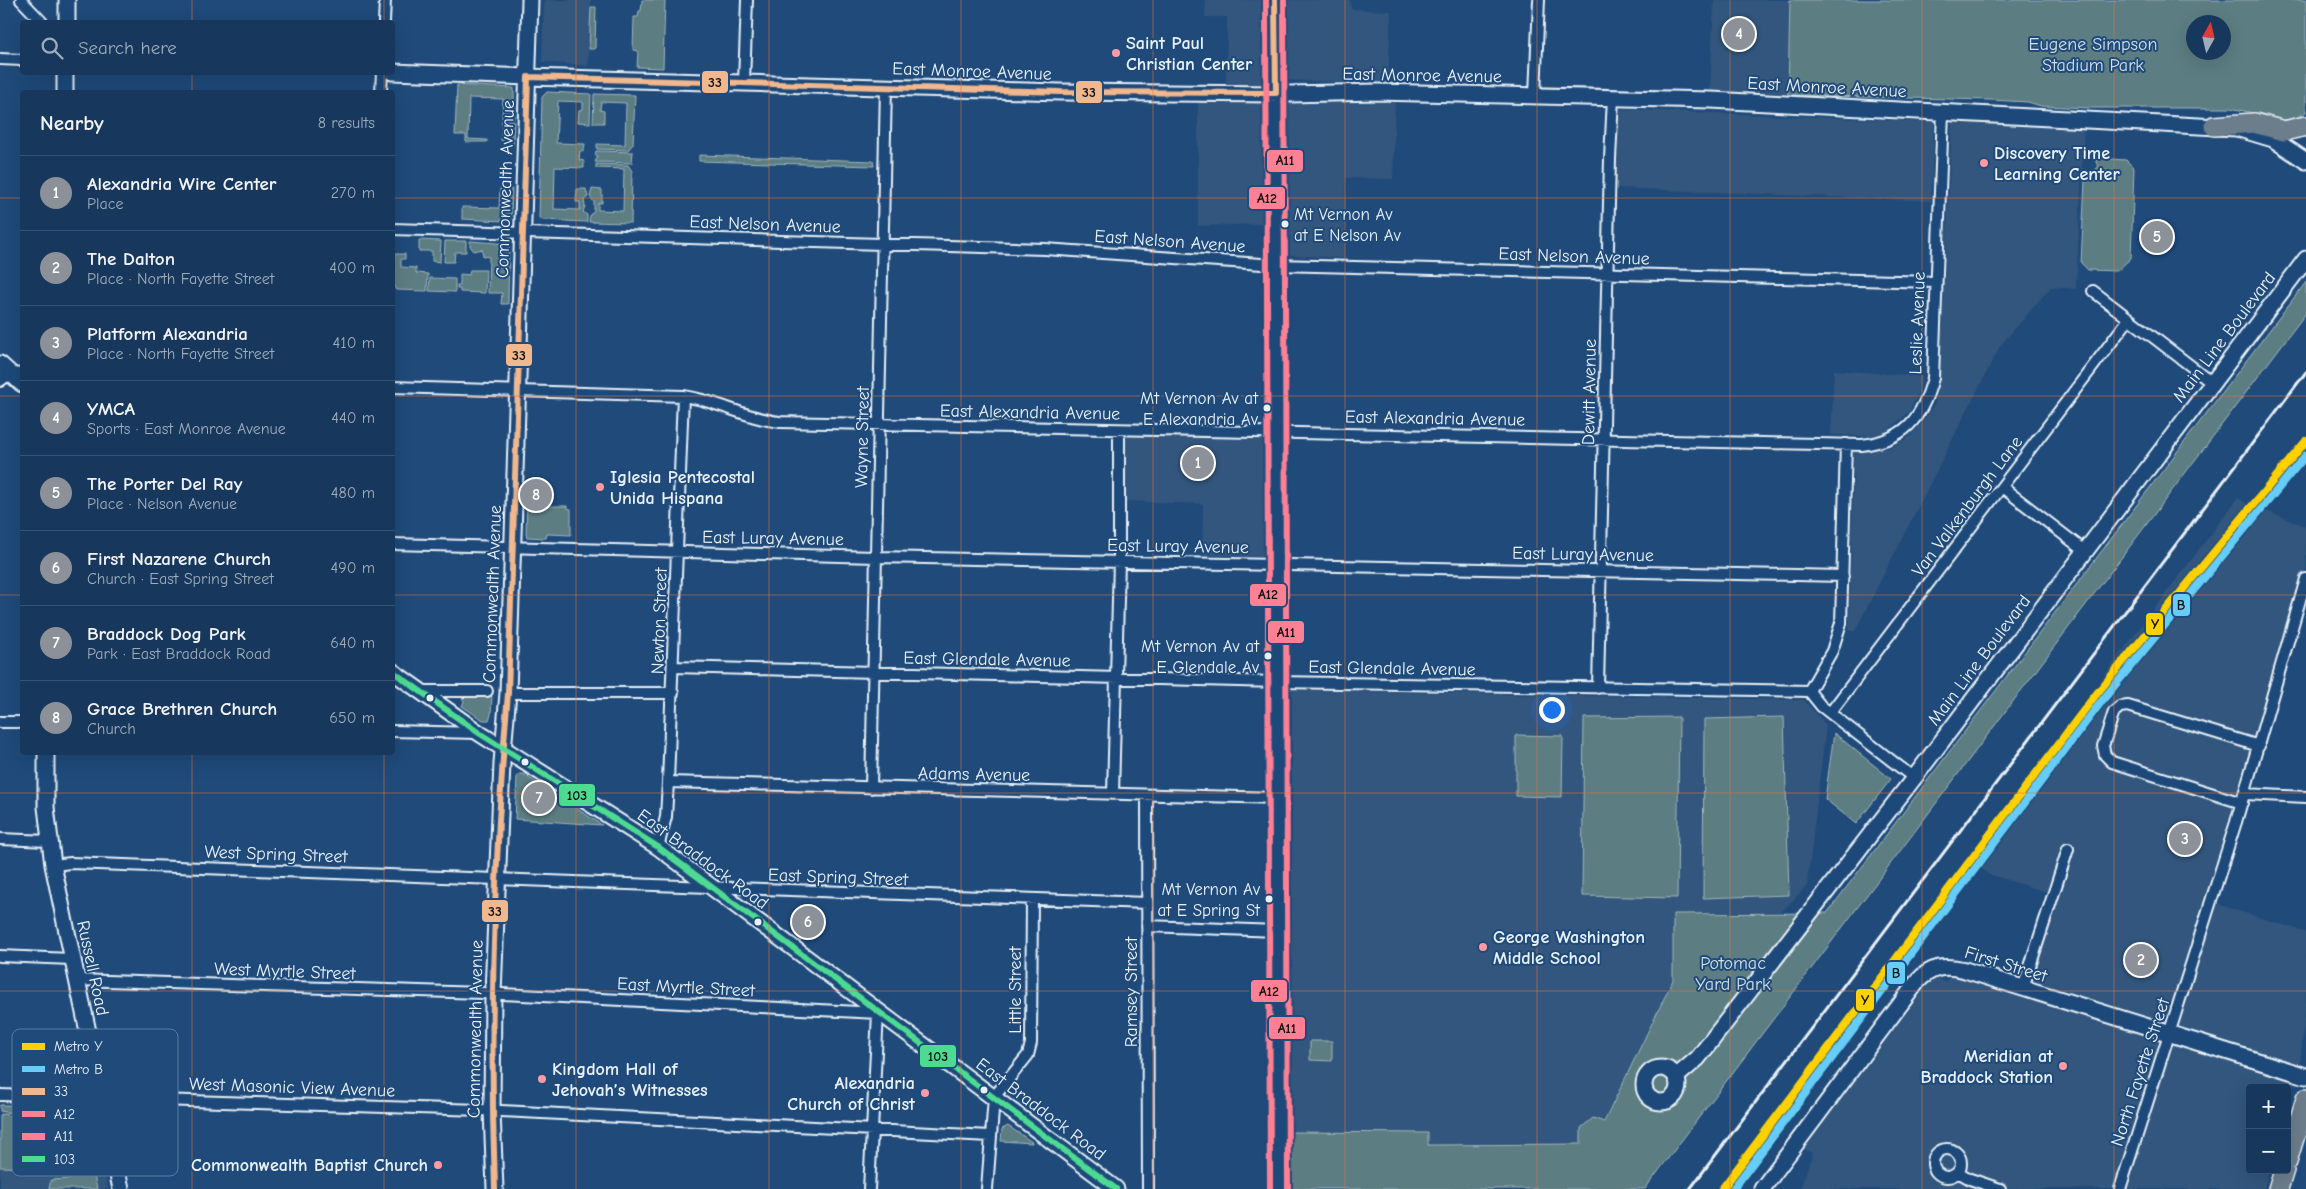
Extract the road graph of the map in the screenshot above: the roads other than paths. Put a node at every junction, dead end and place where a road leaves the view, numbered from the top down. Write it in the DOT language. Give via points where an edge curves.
graph roads {
  1 [pos="21,0"];
  2 [pos="67,0"];
  3 [pos="385,0"];
  4 [pos="530,0"];
  5 [pos="747,0"];
  6 [pos="1276,0"];
  7 [pos="1539,0"];
  8 [pos="40,20"];
  9 [pos="66,20"];
  10 [pos="384,20"];
  11 [pos="0,59"];
  12 [pos="20,60"];
  13 [pos="395,72"];
  14 [pos="66,75"];
  15 [pos="382,75"];
  16 [pos="528,78"];
  17 [pos="744,82"];
  18 [pos="886,87"];
  19 [pos="65,90"];
  20 [pos="381,90"];
  21 [pos="1276,94"];
  22 [pos="1535,95"];
  23 [pos="1613,97"];
  24 [pos="1943,112"];
  25 [pos="2214,126"];
  26 [pos="2306,126"];
  27 [pos="2306,161"];
  28 [pos="395,229"];
  29 [pos="523,234"];
  30 [pos="882,244"];
  31 [pos="2306,259"];
  32 [pos="1276,265"];
  33 [pos="1608,273"];
  34 [pos="1935,282"];
  35 [pos="2094,292"];
  36 [pos="2129,319"];
  37 [pos="8,373"];
  38 [pos="20,382"];
  39 [pos="2213,382"];
  40 [pos="395,387"];
  41 [pos="517,392"];
  42 [pos="683,396"];
  43 [pos="878,425"];
  44 [pos="1119,430"];
  45 [pos="1276,431"];
  46 [pos="1604,438"];
  47 [pos="1846,444"];
  48 [pos="2002,486"];
  49 [pos="395,544"];
  50 [pos="513,548"];
  51 [pos="2085,551"];
  52 [pos="678,552"];
  53 [pos="876,557"];
  54 [pos="1118,561"];
  55 [pos="1277,564"];
  56 [pos="1600,570"];
  57 [pos="1843,576"];
  58 [pos="2306,579"];
  59 [pos="674,667"];
  60 [pos="395,673"];
  61 [pos="874,673"];
  62 [pos="1116,679"];
  63 [pos="1278,682"];
  64 [pos="1598,688"];
  65 [pos="1811,688"];
  66 [pos="420,691"];
  67 [pos="487,691"];
  68 [pos="508,693"];
  69 [pos="673,693"];
  70 [pos="1830,713"];
  71 [pos="0,722"];
  72 [pos="20,722"];
  73 [pos="395,731"];
  74 [pos="479,734"];
  75 [pos="2259,746"];
  76 [pos="503,747"];
  77 [pos="46,755"];
  78 [pos="1914,778"];
  79 [pos="668,782"];
  80 [pos="871,788"];
  81 [pos="1114,794"];
  82 [pos="1147,795"];
  83 [pos="2306,797"];
  84 [pos="1278,798"];
  85 [pos="2243,798"];
  86 [pos="0,839"];
  87 [pos="49,841"];
  88 [pos="658,846"];
  89 [pos="2068,849"];
  90 [pos="53,865"];
  91 [pos="498,878"];
  92 [pos="715,889"];
  93 [pos="1032,899"];
  94 [pos="1147,903"];
  95 [pos="1147,926"];
  96 [pos="1278,931"];
  97 [pos="0,956"];
  98 [pos="72,959"];
  99 [pos="76,980"];
  100 [pos="2022,988"];
  101 [pos="493,994"];
  102 [pos="878,1013"];
  103 [pos="87,1029"];
  104 [pos="2169,1034"];
  105 [pos="2306,1076"];
  106 [pos="1676,1077"];
  107 [pos="994,1097"];
  108 [pos="2306,1099"];
  109 [pos="178,1101"];
  110 [pos="492,1111"];
  111 [pos="873,1129"];
  112 [pos="990,1136"];
  113 [pos="2291,1148"];
  114 [pos="1958,1172"];
  115 [pos="2283,1174"];
  116 [pos="118,1176"];
  117 [pos="1113,1188"];
  118 [pos="121,1189"];
  119 [pos="495,1189"];
  120 [pos="869,1189"];
  121 [pos="987,1189"];
  122 [pos="1148,1189"];
  123 [pos="1279,1189"];
  124 [pos="1762,1189"];
  125 [pos="2000,1189"];
  126 [pos="2120,1189"];
  127 [pos="2278,1189"];
  1 -- 8 [label="street"];
  2 -- 9 [label="street"];
  3 -- 10 [label="street"];
  4 -- 16 [label="street, Commonwealth Avenue"];
  5 -- 17 [label="street"];
  6 -- 21 [label="street"];
  7 -- 22 [label="street"];
  11 -- 12 [label="street"];
  13 -- 16 [label="street, East Monroe Avenue"];
  14 -- 19 [label="street"];
  15 -- 20 [label="street"];
  16 -- 17 [label="street, East Monroe Avenue"];
  16 -- 29 [label="street, Commonwealth Avenue"];
  17 -- 18 [label="street, East Monroe Avenue"];
  18 -- 21 [label="street, East Monroe Avenue"];
  18 -- 30 [label="street, Wayne Street"];
  21 -- 22 [label="street, East Monroe Avenue"];
  21 -- 32 [label="street"];
  22 -- 23 [label="street, East Monroe Avenue"];
  23 -- 24 [label="street, East Monroe Avenue"];
  23 -- 33 [label="street, Dewitt Avenue"];
  24 -- 25 [label="street, East Monroe Avenue"];
  24 -- 34 [label="street, Leslie Avenue"];
  25 -- 26 [label="highway" via="2254,123 2284,130"];
  25 -- 27 [label="street, East Monroe Avenue" via="2265,136"];
  28 -- 29 [label="street, East Nelson Avenue"];
  29 -- 30 [label="street, East Nelson Avenue"];
  29 -- 41 [label="street, Commonwealth Avenue"];
  30 -- 32 [label="street, East Nelson Avenue" via="1045,250"];
  30 -- 43 [label="street, Wayne Street"];
  31 -- 39 [label="street, Main Line Boulevard"];
  32 -- 33 [label="street, East Nelson Avenue"];
  32 -- 45 [label="street"];
  33 -- 34 [label="street, East Nelson Avenue"];
  33 -- 46 [label="street, Dewitt Avenue"];
  34 -- 47 [label="street, Leslie Avenue" via="1932,378 1924,405 1914,420 1893,437 1872,444"];
  35 -- 36 [label="street"];
  36 -- 39 [label="street"];
  36 -- 48 [label="street, Van Valkenburgh Lane"];
  37 -- 38 [label="street"];
  39 -- 51 [label="street, Main Line Boulevard"];
  40 -- 41 [label="street, East Alexandria Avenue"];
  41 -- 42 [label="street, East Alexandria Avenue"];
  41 -- 50 [label="street, Commonwealth Avenue"];
  42 -- 43 [label="street, East Alexandria Avenue" via="706,399 765,420"];
  42 -- 52 [label="street, Newton Street"];
  43 -- 44 [label="street, East Alexandria Avenue"];
  43 -- 53 [label="street, Wayne Street"];
  44 -- 45 [label="street, East Alexandria Avenue"];
  44 -- 54 [label="street"];
  45 -- 46 [label="street, East Alexandria Avenue"];
  45 -- 55 [label="street"];
  46 -- 47 [label="street, East Alexandria Avenue"];
  46 -- 56 [label="street, Dewitt Avenue"];
  47 -- 57 [label="street"];
  48 -- 51 [label="street"];
  48 -- 70 [label="street, Van Valkenburgh Lane"];
  49 -- 50 [label="street, East Luray Avenue"];
  50 -- 52 [label="street, East Luray Avenue"];
  50 -- 68 [label="street, Commonwealth Avenue"];
  51 -- 78 [label="street, Main Line Boulevard"];
  52 -- 53 [label="street, East Luray Avenue"];
  52 -- 59 [label="street, Newton Street"];
  53 -- 54 [label="street, East Luray Avenue"];
  53 -- 61 [label="street, Wayne Street"];
  54 -- 55 [label="street, East Luray Avenue"];
  54 -- 62 [label="street"];
  55 -- 56 [label="street, East Luray Avenue"];
  55 -- 63 [label="street"];
  56 -- 57 [label="street, East Luray Avenue"];
  56 -- 64 [label="street, Dewitt Avenue"];
  57 -- 65 [label="street" via="1840,632"];
  58 -- 75 [label="street, North Fayette Street"];
  59 -- 61 [label="street, East Glendale Avenue"];
  59 -- 69 [label="street, Newton Street"];
  60 -- 66 [label="street, East Braddock Road"];
  61 -- 62 [label="street, East Glendale Avenue"];
  61 -- 80 [label="street, Wayne Street"];
  62 -- 63 [label="street, East Glendale Avenue"];
  62 -- 81 [label="street"];
  63 -- 64 [label="street, East Glendale Avenue"];
  63 -- 84 [label="street"];
  64 -- 65 [label="street, East Glendale Avenue"];
  65 -- 70 [label="street"];
  66 -- 67 [label="street"];
  66 -- 74 [label="street, East Braddock Road"];
  68 -- 69 [label="street"];
  68 -- 76 [label="street, Commonwealth Avenue"];
  69 -- 79 [label="street, Newton Street"];
  70 -- 78 [label="street"];
  71 -- 72 [label="street"];
  73 -- 74 [label="street"];
  74 -- 76 [label="street, East Braddock Road"];
  75 -- 85 [label="street, North Fayette Street"];
  75 -- 85 [label="street" via="2128,706 2114,712 2103,746 2105,755 2112,762"];
  76 -- 88 [label="street, East Braddock Road"];
  76 -- 91 [label="street, Commonwealth Avenue"];
  77 -- 87 [label="street, Russell Road"];
  78 -- 106 [label="street, Main Line Boulevard" via="1698,1058"];
  79 -- 80 [label="street, Adams Avenue"];
  79 -- 88 [label="street, Newton Street" via="666,817"];
  80 -- 81 [label="street, Adams Avenue"];
  81 -- 82 [label="street, Adams Avenue"];
  82 -- 84 [label="street, Adams Avenue"];
  82 -- 94 [label="street, Ramsey Street"];
  83 -- 85 [label="street"];
  84 -- 96 [label="street"];
  85 -- 104 [label="street, North Fayette Street"];
  86 -- 87 [label="street"];
  87 -- 90 [label="street, Russell Road"];
  88 -- 92 [label="street, East Braddock Road"];
  89 -- 100 [label="street"];
  90 -- 91 [label="street, West Spring Street" via="71,863"];
  90 -- 98 [label="street, Russell Road"];
  91 -- 92 [label="street, East Spring Street"];
  91 -- 101 [label="street, Commonwealth Avenue"];
  92 -- 93 [label="street, East Spring Street"];
  92 -- 102 [label="street, East Braddock Road"];
  93 -- 94 [label="street, East Spring Street"];
  93 -- 107 [label="street, Little Street" via="1031,1043 1028,1055"];
  94 -- 95 [label="street, Ramsey Street"];
  95 -- 96 [label="street"];
  95 -- 122 [label="street, Ramsey Street"];
  96 -- 123 [label="street"];
  97 -- 98 [label="street"];
  98 -- 99 [label="street, Russell Road"];
  99 -- 101 [label="street, West Myrtle Street"];
  99 -- 103 [label="street, Russell Road"];
  100 -- 104 [label="street, First Street"];
  100 -- 124 [label="street, First Street" via="1952,967 1926,972"];
  101 -- 102 [label="street, East Myrtle Street"];
  101 -- 110 [label="street, Commonwealth Avenue"];
  102 -- 107 [label="street, East Braddock Road"];
  102 -- 111 [label="street"];
  104 -- 105 [label="street, First Street"];
  104 -- 126 [label="street, North Fayette Street"];
  107 -- 112 [label="street"];
  107 -- 117 [label="street, East Braddock Road"];
  108 -- 113 [label="highway"];
  109 -- 110 [label="street, West Masonic View Avenue"];
  110 -- 111 [label="street, West Masonic View Avenue"];
  110 -- 119 [label="street, Commonwealth Avenue"];
  111 -- 112 [label="street, West Masonic View Avenue"];
  111 -- 120 [label="street"];
  112 -- 121 [label="street"];
  114 -- 125 [label="street"];
  115 -- 127 [label="highway"];
  116 -- 118 [label="street, Russell Road"];
}
